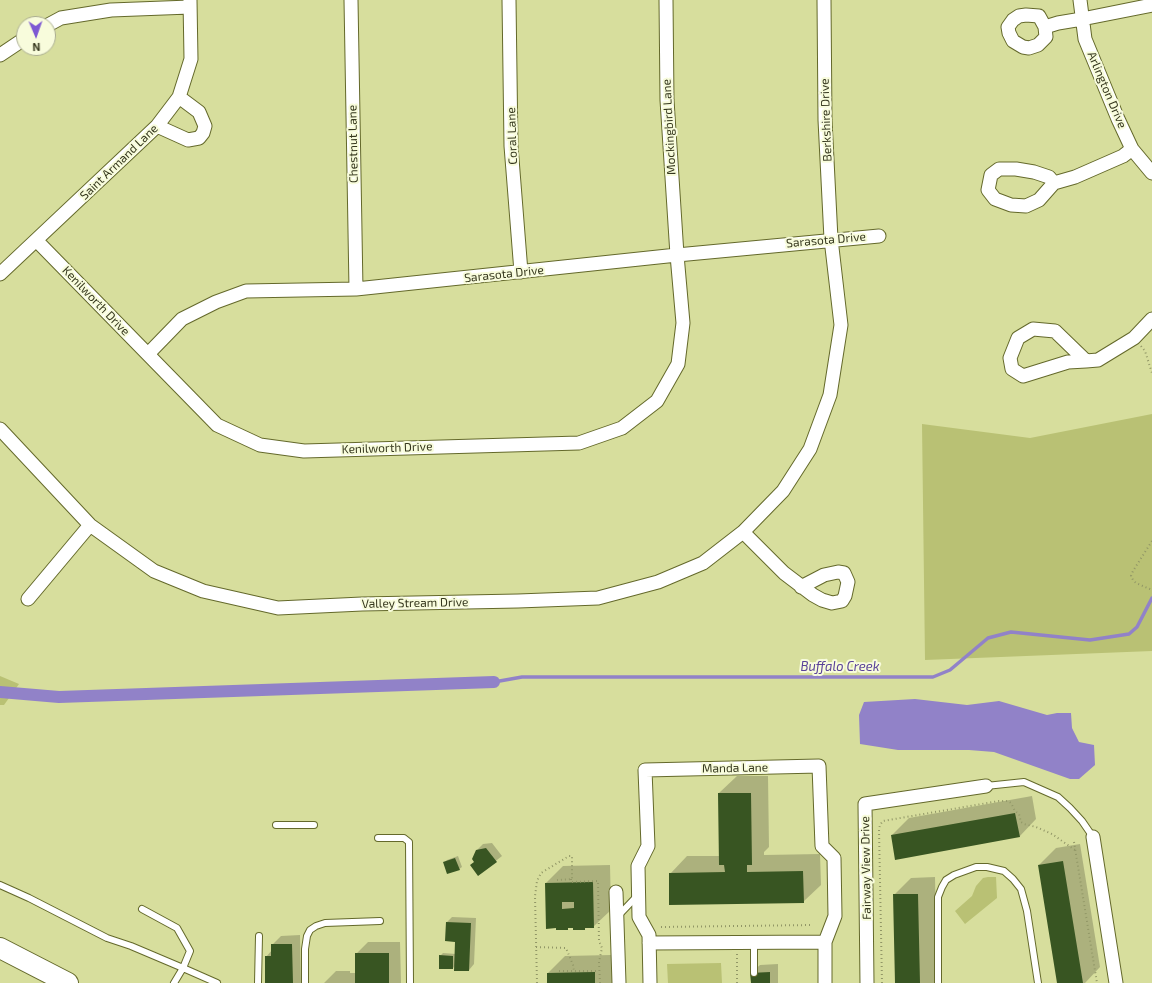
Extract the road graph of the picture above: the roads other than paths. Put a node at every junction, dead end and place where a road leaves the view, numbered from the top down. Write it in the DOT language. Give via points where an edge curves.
graph roads {
  1 [pos="351,0"];
  2 [pos="509,0"];
  3 [pos="666,0"];
  4 [pos="824,0"];
  5 [pos="1080,0"];
  6 [pos="190,4"];
  7 [pos="1152,5"];
  8 [pos="1082,20"];
  9 [pos="56,21"];
  10 [pos="1045,27"];
  11 [pos="16,44"];
  12 [pos="0,55"];
  13 [pos="178,97"];
  14 [pos="157,126"];
  15 [pos="1132,149"];
  16 [pos="1152,173"];
  17 [pos="1054,183"];
  18 [pos="880,236"];
  19 [pos="832,239"];
  20 [pos="36,240"];
  21 [pos="677,255"];
  22 [pos="521,272"];
  23 [pos="0,274"];
  24 [pos="356,289"];
  25 [pos="1152,319"];
  26 [pos="148,354"];
  27 [pos="1086,361"];
  28 [pos="0,429"];
  29 [pos="90,525"];
  30 [pos="743,532"];
  31 [pos="801,586"];
  32 [pos="28,599"];
  33 [pos="986,786"];
  34 [pos="314,825"];
  35 [pos="276,826"];
  36 [pos="1093,837"];
  37 [pos="378,838"];
  38 [pos="0,885"];
  39 [pos="616,892"];
  40 [pos="639,894"];
  41 [pos="142,909"];
  42 [pos="617,917"];
  43 [pos="380,921"];
  44 [pos="258,936"];
  45 [pos="754,942"];
  46 [pos="825,942"];
  47 [pos="650,943"];
  48 [pos="0,948"];
  49 [pos="182,968"];
  50 [pos="754,973"];
  51 [pos="68,983"];
  52 [pos="174,983"];
  53 [pos="217,983"];
  54 [pos="258,983"];
  55 [pos="305,983"];
  56 [pos="410,983"];
  57 [pos="619,983"];
  58 [pos="650,983"];
  59 [pos="825,983"];
  60 [pos="867,983"];
  61 [pos="938,983"];
  62 [pos="1038,983"];
  63 [pos="1116,983"];
  1 -- 24 [label="street, Chestnut Lane"];
  2 -- 22 [label="street, Coral Lane" via="511,146"];
  3 -- 21 [label="street, Mockingbird Lane" via="667,100"];
  4 -- 19 [label="street, Berkshire Drive" via="825,120"];
  5 -- 8 [label="street, Arlington Drive"];
  6 -- 9 [label="street" via="111,10"];
  6 -- 13 [label="street, Saint Armand Lane" via="191,59"];
  7 -- 8 [label="street"];
  8 -- 10 [label="street"];
  8 -- 15 [label="street, Arlington Drive" via="1085,39"];
  11 -- 12 [label="street"];
  13 -- 14 [label="street, Saint Armand Lane"];
  13 -- 14 [label="street" via="199,112 205,126 203,133 199,138 188,140"];
  14 -- 20 [label="street, Saint Armand Lane"];
  15 -- 16 [label="street, Arlington Drive"];
  15 -- 17 [label="street" via="1123,156 1075,177"];
  17 -- 17 [label="street" via="1049,177 1034,172 999,169 991,175 988,190 995,199 1011,205 1026,206 1039,200"];
  18 -- 19 [label="street, Sarasota Drive"];
  19 -- 21 [label="street, Sarasota Drive"];
  19 -- 30 [label="street, Valley Stream Drive" via="841,325 830,395 810,449 783,491"];
  20 -- 23 [label="street, Saint Armand Lane"];
  20 -- 26 [label="street, Kenilworth Drive"];
  21 -- 22 [label="street, Sarasota Drive"];
  21 -- 26 [label="street, Kenilworth Drive" via="683,323 678,364 657,401 622,428 579,443 304,451 260,445 217,425"];
  22 -- 24 [label="street, Sarasota Drive"];
  24 -- 26 [label="street, Sarasota Drive" via="246,291 182,319"];
  25 -- 27 [label="street" via="1135,336 1098,360"];
  27 -- 27 [label="street" via="1055,331 1033,329 1018,338 1010,358 1012,369 1023,376 1068,362"];
  28 -- 29 [label="street, Valley Stream Drive"];
  29 -- 30 [label="street, Valley Stream Drive" via="154,571 202,591 278,608 598,598 658,582 703,564"];
  29 -- 32 [label="street"];
  30 -- 31 [label="street" via="784,573"];
  33 -- 36 [label="lane" via="1024,782 1058,797 1082,821"];
  33 -- 60 [label="street, Fairway View Drive" via="866,804"];
  34 -- 35 [label="lane"];
  36 -- 63 [label="street"];
  37 -- 56 [label="lane" via="404,838 409,842"];
  38 -- 49 [label="lane" via="107,938"];
  39 -- 42 [label="street"];
  40 -- 42 [label="lane"];
  40 -- 46 [label="street, Manda Lane" via="638,866 648,846 645,770 819,766 822,846 834,858 835,916"];
  40 -- 47 [label="street, Manda Lane" via="639,917 649,935"];
  41 -- 49 [label="lane" via="177,928 190,951"];
  42 -- 57 [label="street"];
  43 -- 55 [label="lane" via="325,923 310,930 306,936 304,949"];
  44 -- 54 [label="lane"];
  45 -- 46 [label="street"];
  45 -- 47 [label="street"];
  45 -- 50 [label="lane"];
  46 -- 59 [label="street, Manda Lane"];
  47 -- 58 [label="street, Manda Lane"];
  48 -- 51 [label="main road"];
  49 -- 52 [label="lane"];
  49 -- 53 [label="lane"];
  61 -- 62 [label="lane" via="938,896 946,880 976,867 1004,871 1021,889"];
}
